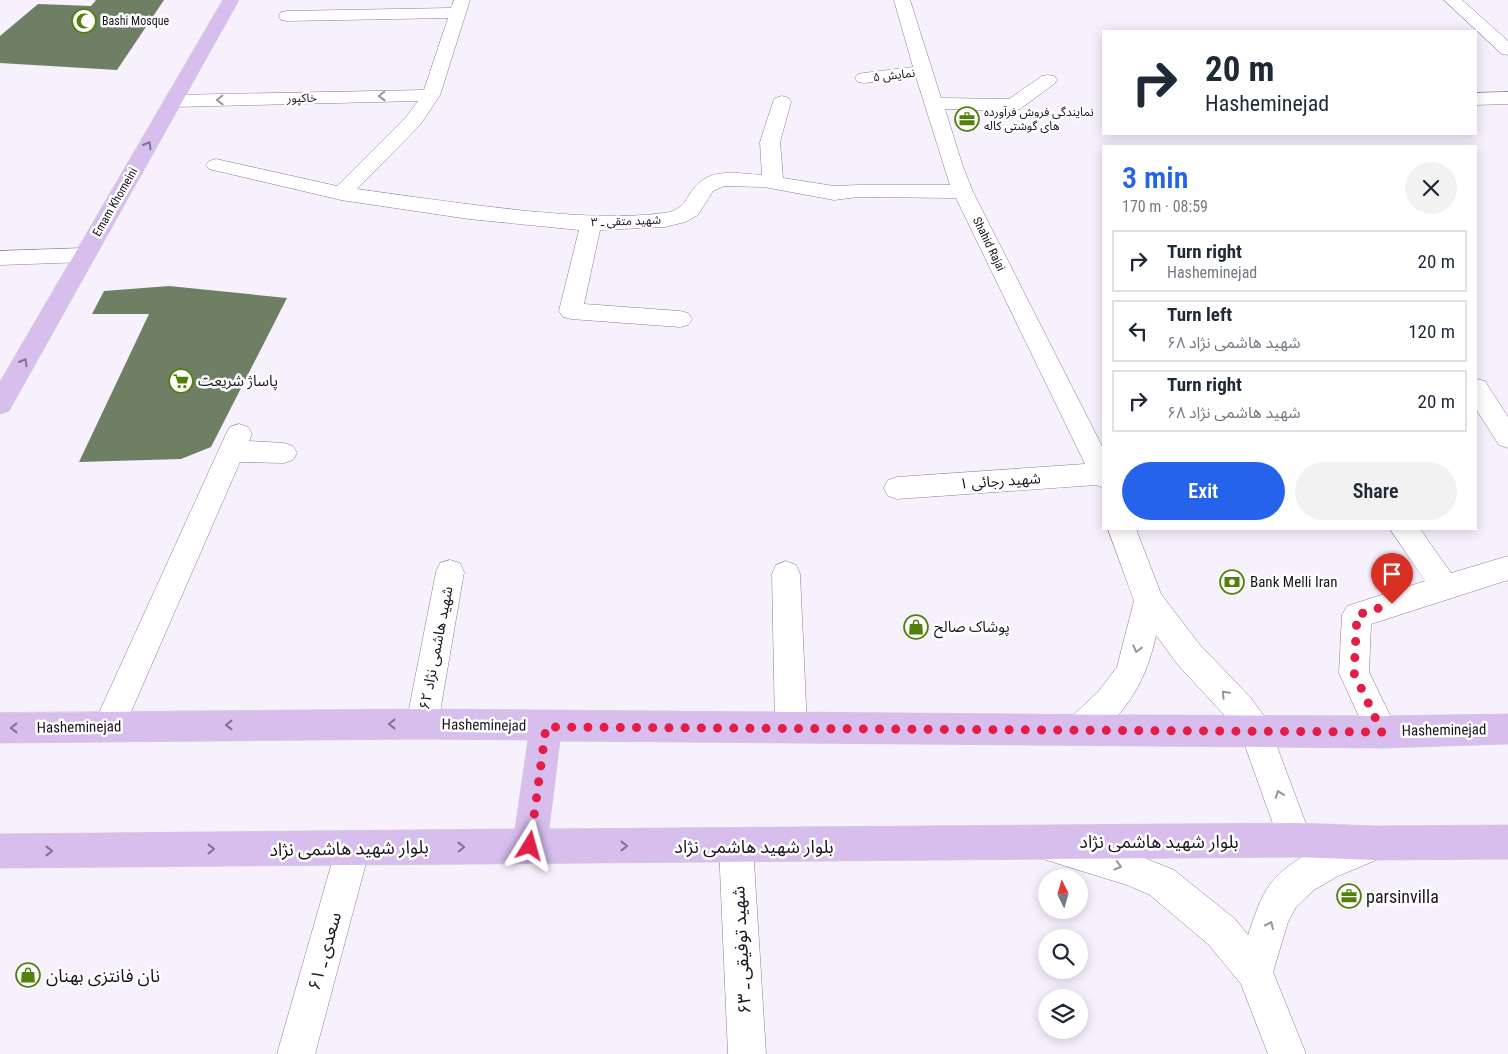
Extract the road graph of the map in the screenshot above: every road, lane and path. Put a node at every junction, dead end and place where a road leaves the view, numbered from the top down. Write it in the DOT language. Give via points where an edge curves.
graph roads {
  1 [pos="231,0"];
  2 [pos="902,0"];
  3 [pos="1452,0"];
  4 [pos="460,6"];
  5 [pos="287,16"];
  6 [pos="1508,50"];
  7 [pos="924,71"];
  8 [pos="864,78"];
  9 [pos="1048,80"];
  10 [pos="431,95"];
  11 [pos="1508,98"];
  12 [pos="1477,99"];
  13 [pos="173,101"];
  14 [pos="782,102"];
  15 [pos="933,103"];
  16 [pos="216,165"];
  17 [pos="772,183"];
  18 [pos="963,192"];
  19 [pos="341,193"];
  20 [pos="591,224"];
  21 [pos="85,255"];
  22 [pos="0,258"];
  23 [pos="680,319"];
  24 [pos="1477,390"];
  25 [pos="0,404"];
  26 [pos="1508,438"];
  27 [pos="284,453"];
  28 [pos="1102,473"];
  29 [pos="1102,475"];
  30 [pos="897,488"];
  31 [pos="1122,530"];
  32 [pos="1405,530"];
  33 [pos="1508,568"];
  34 [pos="450,572"];
  35 [pos="786,574"];
  36 [pos="1446,587"];
  37 [pos="1149,602"];
  38 [pos="422,724"];
  39 [pos="109,726"];
  40 [pos="546,727"];
  41 [pos="791,727"];
  42 [pos="0,728"];
  43 [pos="1508,729"];
  44 [pos="1080,730"];
  45 [pos="1256,731"];
  46 [pos="1382,732"];
  47 [pos="1295,840"];
  48 [pos="1037,842"];
  49 [pos="1508,842"];
  50 [pos="1375,843"];
  51 [pos="530,846"];
  52 [pos="736,846"];
  53 [pos="353,848"];
  54 [pos="0,851"];
  55 [pos="1255,972"];
  56 [pos="296,1054"];
  57 [pos="747,1054"];
  58 [pos="1287,1054"];
  1 -- 13 [label="main road, Emam Khomeini"];
  2 -- 7 [label="street, Shahid Rajai"];
  3 -- 6 [label="street"];
  4 -- 5 [label="street"];
  4 -- 10 [label="street"];
  7 -- 8 [label="street, نمایش ۵"];
  7 -- 15 [label="street, Shahid Rajai"];
  9 -- 15 [label="street" via="1013,105"];
  10 -- 13 [label="street, خاکپور, one-way"];
  10 -- 19 [label="street" via="412,121"];
  11 -- 12 [label="street"];
  21 -- 13 [label="main road, Emam Khomeini, one-way"];
  14 -- 17 [label="street" via="770,142"];
  15 -- 18 [label="street, Shahid Rajai"];
  16 -- 19 [label="street, شهید متقی ـ ۳"];
  17 -- 18 [label="street, شهید متقی ـ ۳" via="834,193"];
  17 -- 20 [label="street, شهید متقی ـ ۳" via="721,179 706,187 691,210 678,217"];
  18 -- 28 [label="street, Shahid Rajai"];
  19 -- 20 [label="street, شهید متقی ـ ۳" via="469,212"];
  20 -- 23 [label="street" via="571,311"];
  21 -- 22 [label="street"];
  25 -- 21 [label="main road, Emam Khomeini, one-way"];
  24 -- 26 [label="street"];
  27 -- 39 [label="street" via="235,442"];
  29 -- 30 [label="street, شهید رجائی ۱"];
  31 -- 37 [label="street"];
  32 -- 36 [label="street"];
  33 -- 36 [label="street"];
  34 -- 38 [label="street, شهید هاشمی نژاد ۶۲"];
  35 -- 41 [label="street"];
  36 -- 46 [label="street" via="1357,615 1354,673"];
  37 -- 44 [label="street, one-way" via="1132,670 1104,709"];
  45 -- 37 [label="street, one-way" via="1189,655"];
  38 -- 39 [label="main road, Hasheminejad, one-way"];
  38 -- 40 [label="main road, Hasheminejad"];
  39 -- 42 [label="main road, Hasheminejad, one-way"];
  40 -- 41 [label="main road, Hasheminejad"];
  40 -- 51 [label="main road"];
  41 -- 44 [label="main road, Hasheminejad"];
  43 -- 46 [label="main road, Hasheminejad"];
  44 -- 45 [label="main road, Hasheminejad"];
  45 -- 46 [label="main road, Hasheminejad"];
  47 -- 45 [label="street, one-way"];
  47 -- 48 [label="main road, بلوار شهید هاشمی نژاد"];
  47 -- 50 [label="main road, بلوار شهید هاشمی نژاد"];
  48 -- 52 [label="main road, بلوار شهید هاشمی نژاد"];
  48 -- 55 [label="street, one-way" via="1127,868 1162,882 1222,932"];
  49 -- 50 [label="main road, بلوار شهید هاشمی نژاد"];
  55 -- 50 [label="street, one-way" via="1266,933 1283,896 1304,876 1327,862"];
  51 -- 52 [label="main road, بلوار شهید هاشمی نژاد, one-way"];
  53 -- 51 [label="main road, بلوار شهید هاشمی نژاد, one-way"];
  52 -- 57 [label="street, شهید توفیقی ـ ۶۳"];
  54 -- 53 [label="main road, بلوار شهید هاشمی نژاد, one-way"];
  53 -- 56 [label="street, سعدی ـ ۶۱"];
  55 -- 58 [label="street"];
}
